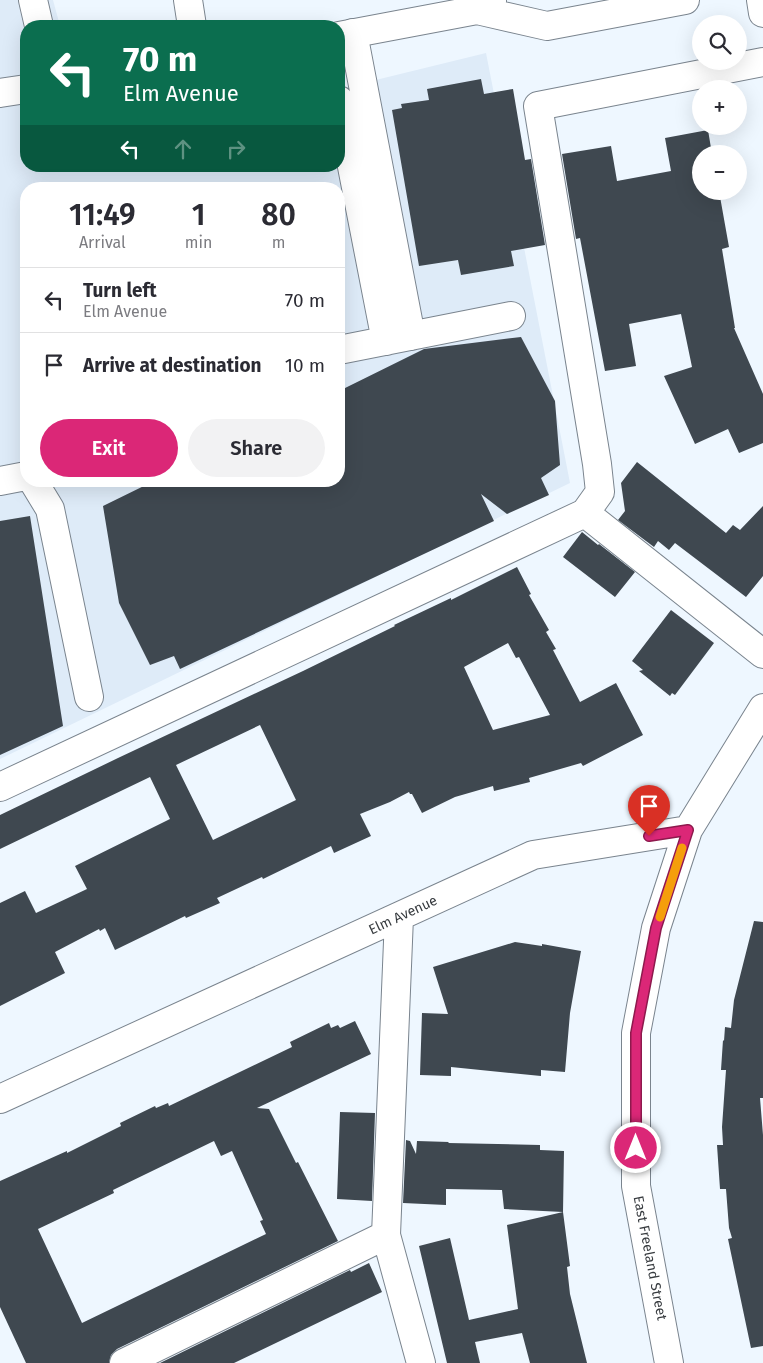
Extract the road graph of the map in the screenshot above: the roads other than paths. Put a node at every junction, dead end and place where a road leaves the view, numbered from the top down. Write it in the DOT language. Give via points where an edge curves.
graph roads {
  1 [pos="33,0"];
  2 [pos="188,0"];
  3 [pos="685,0"];
  4 [pos="761,0"];
  5 [pos="485,5"];
  6 [pos="763,14"];
  7 [pos="37,20"];
  8 [pos="191,20"];
  9 [pos="346,35"];
  10 [pos="763,62"];
  11 [pos="20,90"];
  12 [pos="0,93"];
  13 [pos="345,124"];
  14 [pos="511,316"];
  15 [pos="399,338"];
  16 [pos="345,349"];
  17 [pos="20,477"];
  18 [pos="0,481"];
  19 [pos="37,487"];
  20 [pos="585,513"];
  21 [pos="763,654"];
  22 [pos="89,697"];
  23 [pos="763,708"];
  24 [pos="0,787"];
  25 [pos="688,830"];
  26 [pos="399,917"];
  27 [pos="0,1099"];
  28 [pos="386,1235"];
  29 [pos="124,1363"];
  30 [pos="421,1363"];
  31 [pos="670,1363"];
  1 -- 7 [label="street"];
  2 -- 8 [label="street"];
  3 -- 5 [label="street" via="547,26"];
  4 -- 6 [label="street"];
  5 -- 9 [label="street"];
  9 -- 15 [label="street"];
  10 -- 20 [label="street" via="538,106 598,464 600,492"];
  11 -- 12 [label="street"];
  13 -- 15 [label="street"];
  14 -- 15 [label="street"];
  15 -- 16 [label="street"];
  17 -- 18 [label="street"];
  19 -- 22 [label="street" via="50,509"];
  20 -- 21 [label="street"];
  20 -- 24 [label="street"];
  23 -- 25 [label="street"];
  25 -- 26 [label="street, Elm Avenue" via="533,855"];
  25 -- 31 [label="street, East Freeland Street" via="656,928 636,1033 636,1186"];
  26 -- 27 [label="street, Elm Avenue"];
  26 -- 28 [label="street"];
  28 -- 29 [label="street"];
  28 -- 30 [label="street"];
}
